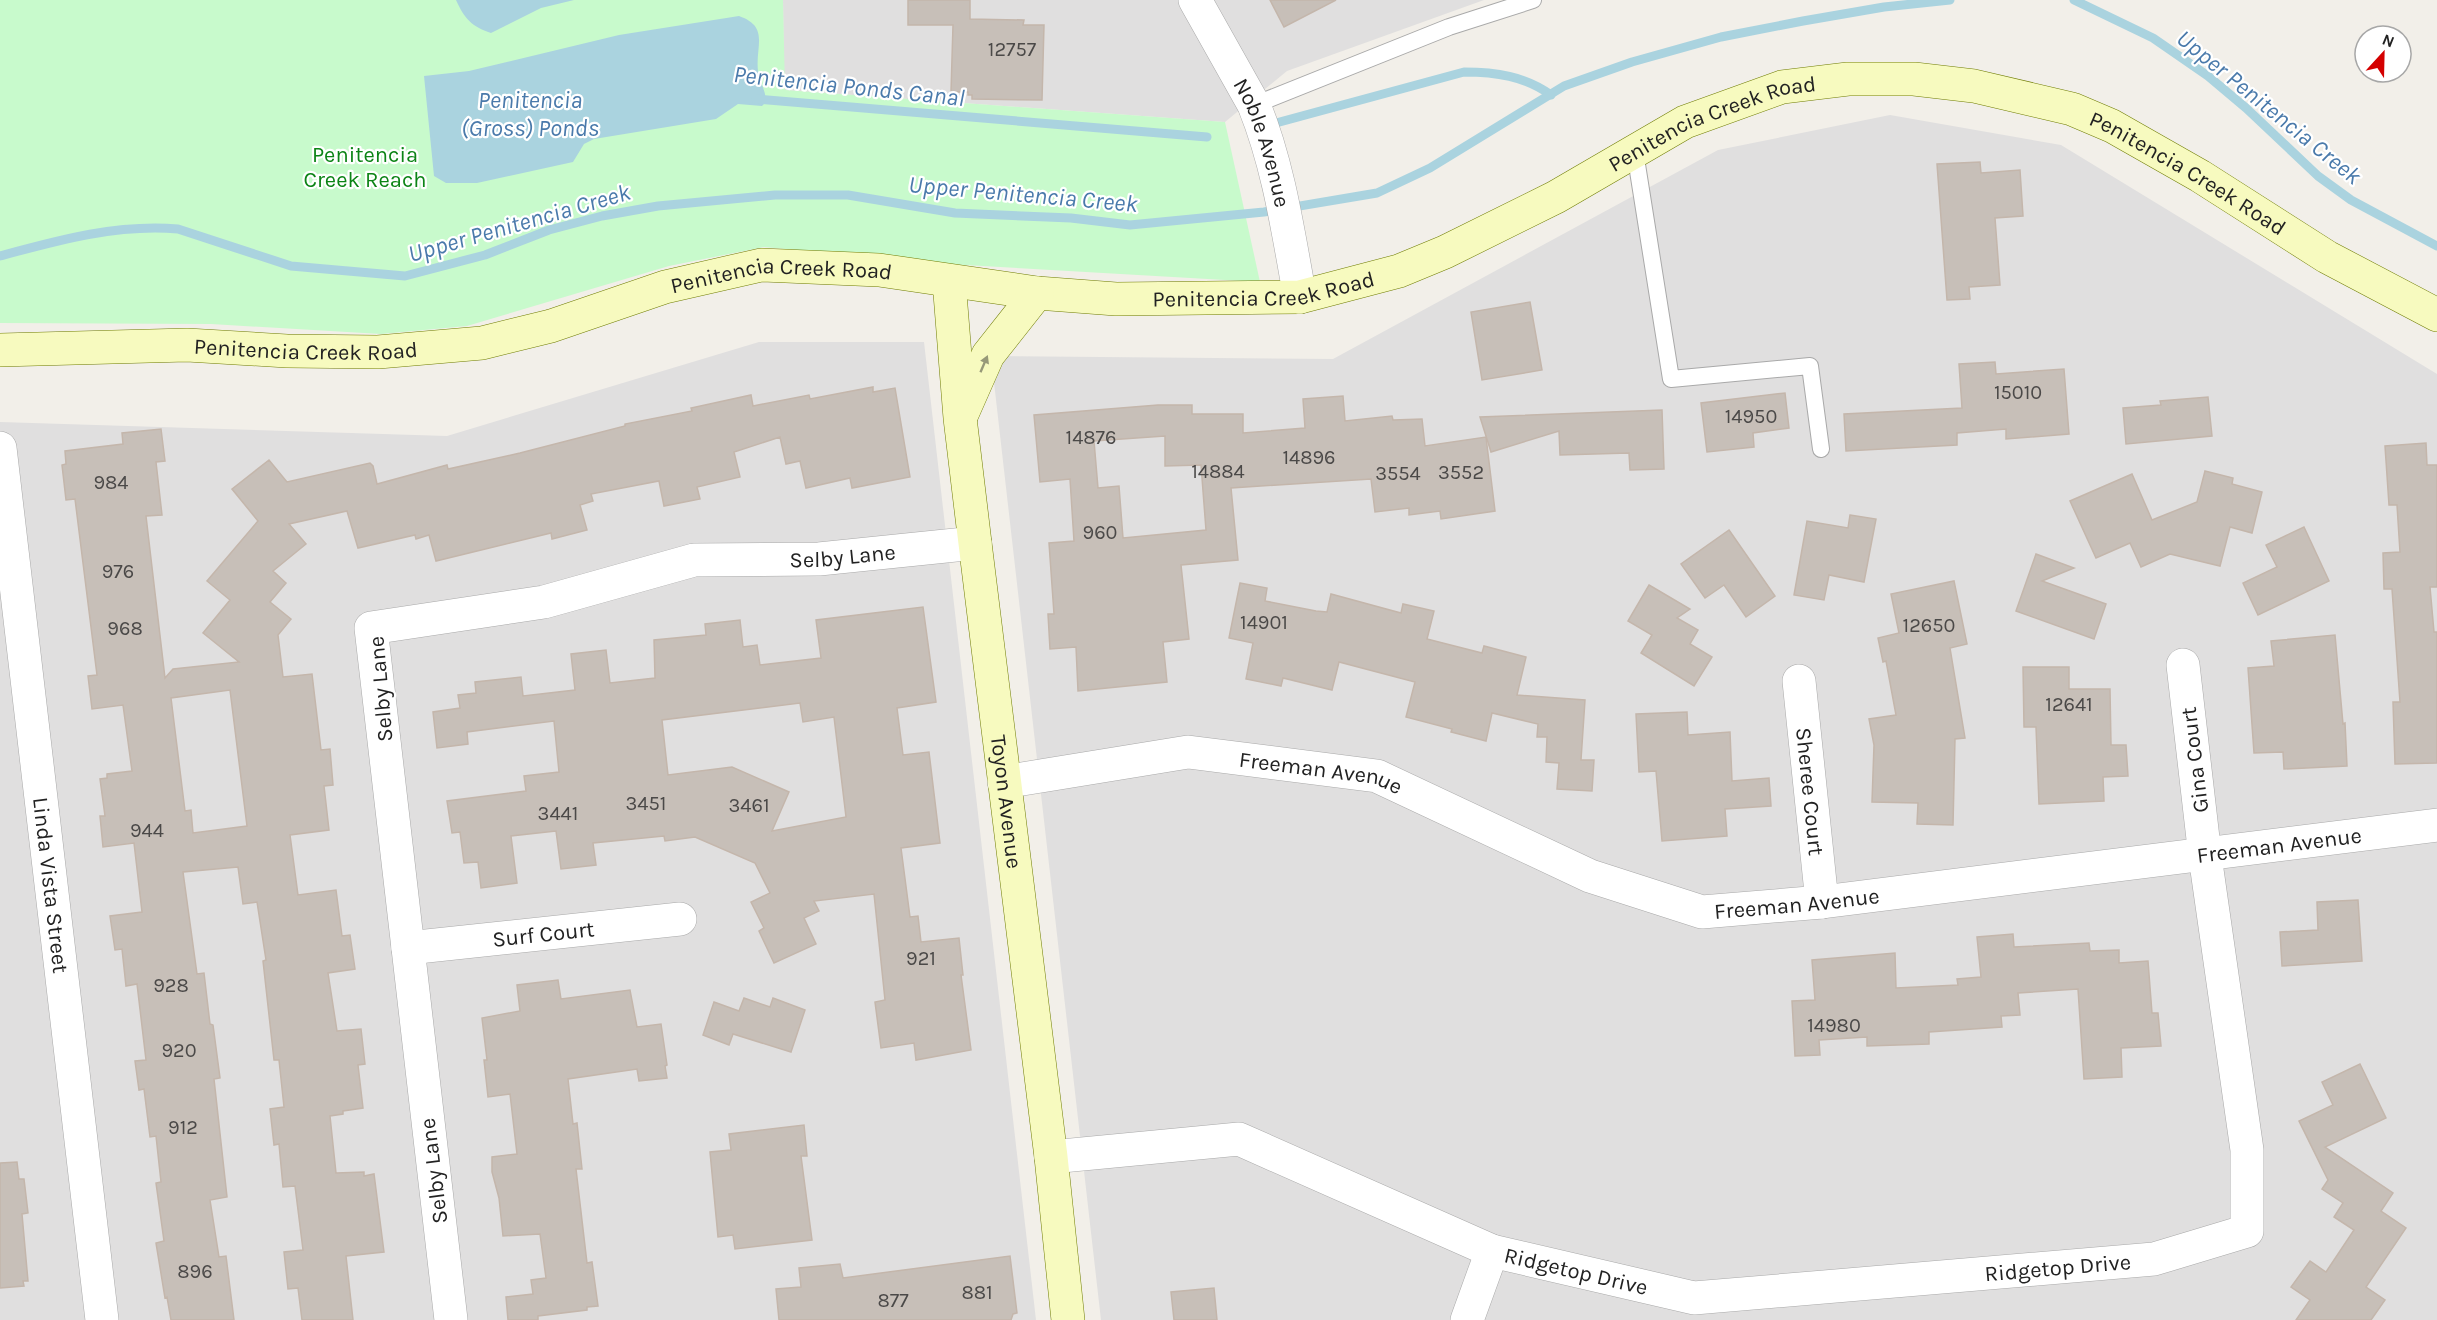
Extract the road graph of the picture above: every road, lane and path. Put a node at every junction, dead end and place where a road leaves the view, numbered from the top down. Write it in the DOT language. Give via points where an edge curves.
graph roads {
  1 [pos="1195,0"];
  2 [pos="1533,0"];
  3 [pos="1254,105"];
  4 [pos="1635,152"];
  5 [pos="949,281"];
  6 [pos="1037,293"];
  7 [pos="1300,297"];
  8 [pos="2437,315"];
  9 [pos="0,350"];
  10 [pos="960,418"];
  11 [pos="0,448"];
  12 [pos="1821,449"];
  13 [pos="975,543"];
  14 [pos="2183,665"];
  15 [pos="1799,681"];
  16 [pos="1004,782"];
  17 [pos="2437,825"];
  18 [pos="2205,855"];
  19 [pos="1822,902"];
  20 [pos="680,919"];
  21 [pos="408,948"];
  22 [pos="1051,1157"];
  23 [pos="1492,1251"];
  24 [pos="102,1320"];
  25 [pos="451,1320"];
  26 [pos="1068,1320"];
  27 [pos="1467,1320"];
  1 -- 3 [label="street, Noble Avenue"];
  2 -- 3 [label="lane" via="1449,27"];
  3 -- 7 [label="street, Noble Avenue" via="1280,185"];
  4 -- 7 [label="street, Penitencia Creek Road" via="1556,197 1444,252 1399,271"];
  4 -- 8 [label="street, Penitencia Creek Road" via="1685,122 1782,87 1848,79 1914,79 1974,86 2072,109 2112,126 2200,176 2327,257"];
  4 -- 12 [label="lane" via="1671,379 1810,366"];
  5 -- 6 [label="street, Penitencia Creek Road"];
  5 -- 9 [label="street, Penitencia Creek Road" via="879,270 761,265 665,287 551,326 482,343 378,352 187,345"];
  5 -- 10 [label="street, Toyon Avenue"];
  6 -- 7 [label="street, Penitencia Creek Road" via="1116,298"];
  10 -- 6 [label="street, one-way" via="988,355"];
  10 -- 13 [label="street, Toyon Avenue"];
  11 -- 24 [label="street, Linda Vista Street"];
  13 -- 16 [label="street, Toyon Avenue"];
  13 -- 21 [label="street, Selby Lane" via="819,559 694,560 544,602 371,628"];
  14 -- 18 [label="street, Gina Court"];
  15 -- 19 [label="street, Sheree Court"];
  16 -- 19 [label="street, Freeman Avenue" via="1188,752 1377,776 1590,876 1702,912"];
  16 -- 22 [label="street, Toyon Avenue"];
  17 -- 18 [label="street, Freeman Avenue"];
  18 -- 19 [label="street, Freeman Avenue"];
  18 -- 23 [label="street, Ridgetop Drive" via="2247,1150 2247,1231 2154,1259 1694,1298"];
  20 -- 21 [label="street, Surf Court"];
  21 -- 25 [label="street, Selby Lane"];
  22 -- 23 [label="street, Ridgetop Drive" via="1239,1138"];
  22 -- 26 [label="street, Toyon Avenue"];
  23 -- 27 [label="street, Ridgetop Drive"];
}
